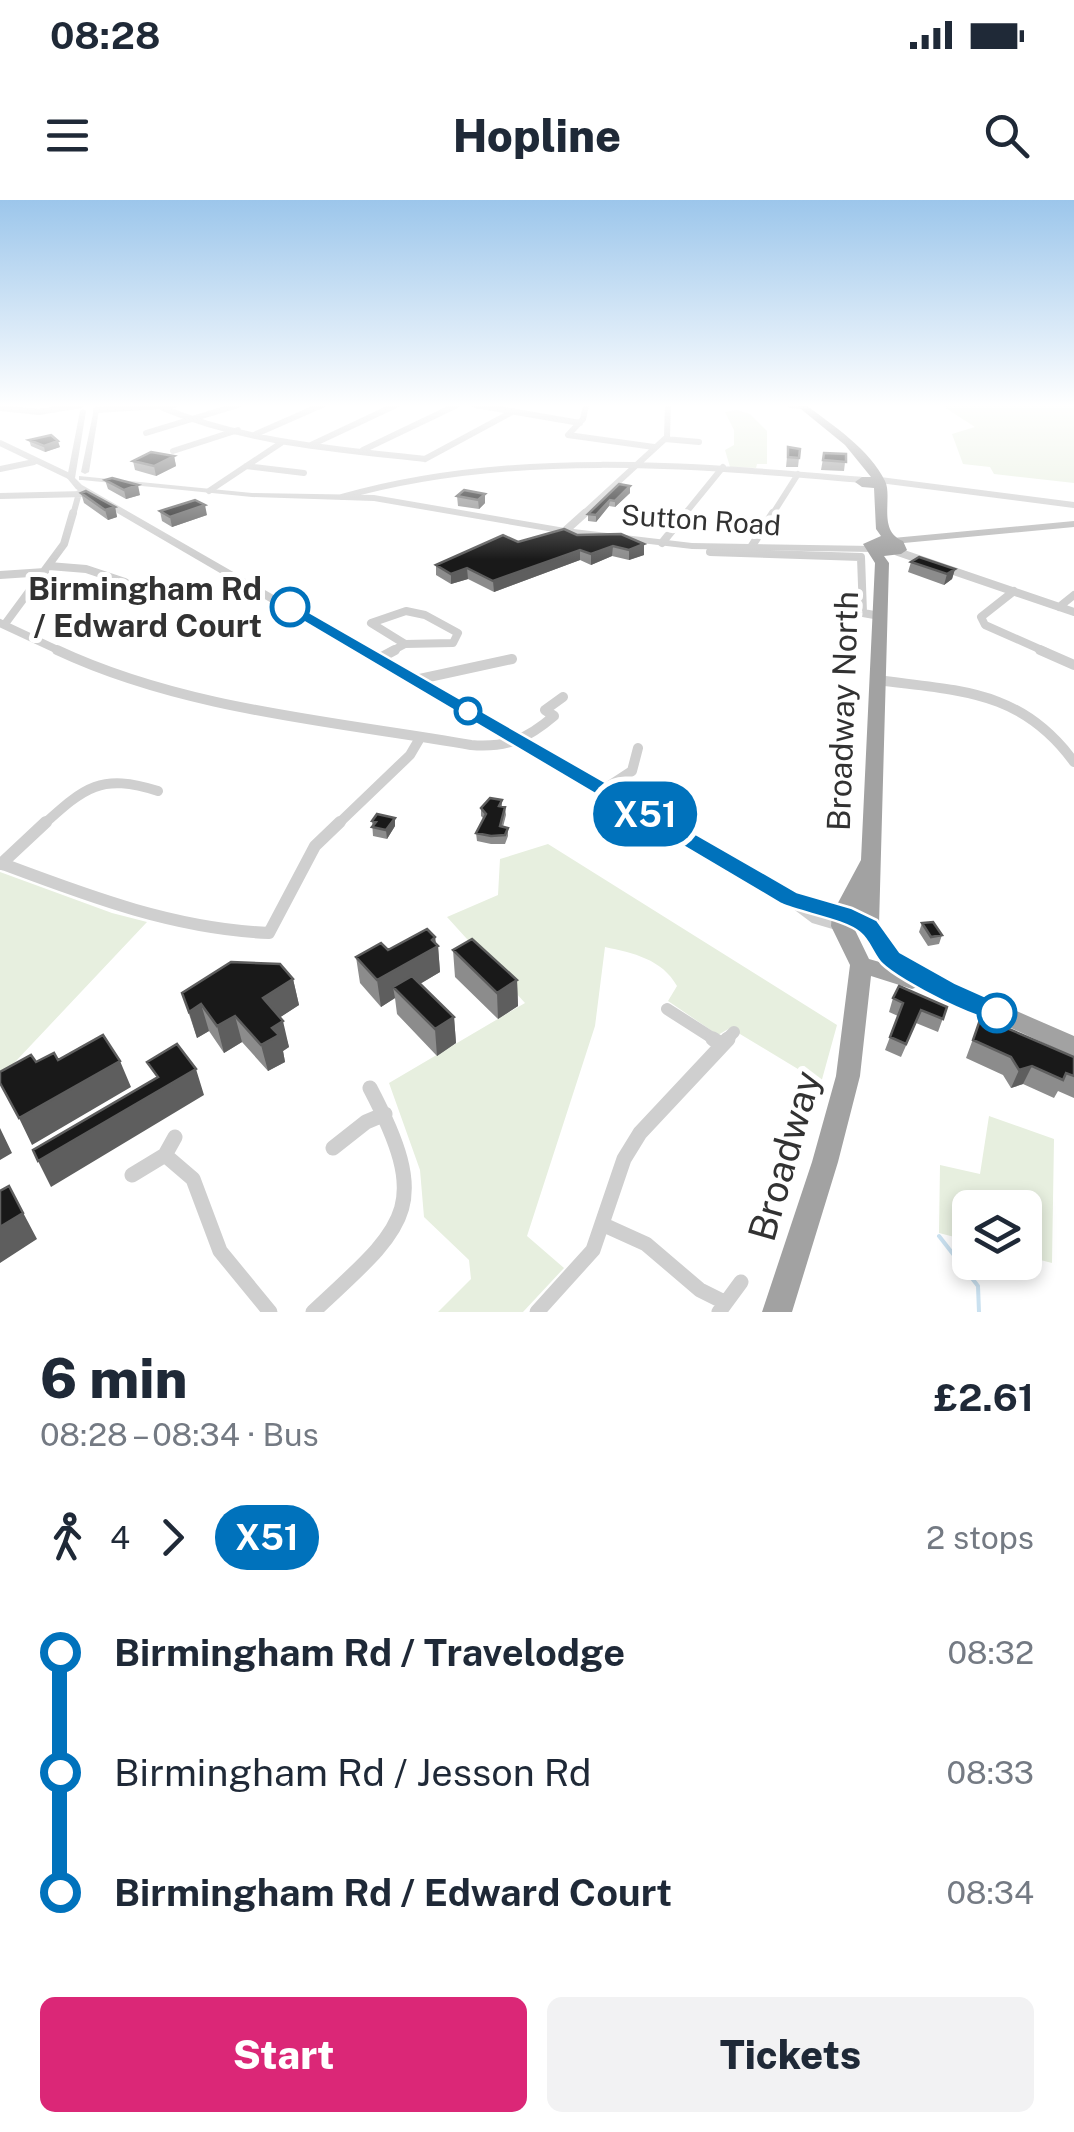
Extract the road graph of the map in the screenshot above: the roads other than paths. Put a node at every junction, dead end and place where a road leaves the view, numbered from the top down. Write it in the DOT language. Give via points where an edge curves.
graph roads {
  1 [pos="24,457"];
  2 [pos="79,457"];
  3 [pos="84,457"];
  4 [pos="259,457"];
  5 [pos="409,457"];
  6 [pos="429,457"];
  7 [pos="642,457"];
  8 [pos="857,457"];
  9 [pos="425,459"];
  10 [pos="34,462"];
  11 [pos="245,466"];
  12 [pos="630,467"];
  13 [pos="723,467"];
  14 [pos="0,469"];
  15 [pos="306,473"];
  16 [pos="436,474"];
  17 [pos="798,474"];
  18 [pos="873,483"];
  19 [pos="78,484"];
  20 [pos="209,491"];
  21 [pos="0,496"];
  22 [pos="342,498"];
  23 [pos="1074,505"];
  24 [pos="1074,524"];
  25 [pos="566,529"];
  26 [pos="663,541"];
  27 [pos="888,547"];
  28 [pos="749,548"];
  29 [pos="710,552"];
  30 [pos="47,569"];
  31 [pos="0,575"];
  32 [pos="120,582"];
  33 [pos="1014,591"];
  34 [pos="1074,595"];
  35 [pos="1059,607"];
  36 [pos="1074,612"];
  37 [pos="880,616"];
  38 [pos="2,623"];
  39 [pos="405,644"];
  40 [pos="378,659"];
  41 [pos="512,659"];
  42 [pos="1074,665"];
  43 [pos="415,680"];
  44 [pos="877,680"];
  45 [pos="563,697"];
  46 [pos="420,738"];
  47 [pos="522,742"];
  48 [pos="638,748"];
  49 [pos="1074,762"];
  50 [pos="603,790"];
  51 [pos="148,791"];
  52 [pos="869,861"];
  53 [pos="0,863"];
  54 [pos="842,920"];
  55 [pos="868,926"];
  56 [pos="878,963"];
  57 [pos="667,1009"];
  58 [pos="734,1032"];
  59 [pos="721,1044"];
  60 [pos="1074,1047"];
  61 [pos="370,1088"];
  62 [pos="385,1114"];
  63 [pos="176,1137"];
  64 [pos="333,1148"];
  65 [pos="165,1154"];
  66 [pos="132,1175"];
  67 [pos="604,1225"];
  68 [pos="741,1282"];
  69 [pos="722,1307"];
  70 [pos="270,1312"];
  71 [pos="313,1312"];
  72 [pos="537,1312"];
  73 [pos="777,1312"];
  1 -- 10 [label="street"];
  2 -- 19 [label="street"];
  3 -- 19 [label="street"];
  4 -- 11 [label="street"];
  5 -- 9 [label="street"];
  6 -- 9 [label="street"];
  7 -- 12 [label="street"];
  8 -- 18 [label="highway"];
  9 -- 16 [label="street"];
  10 -- 14 [label="street"];
  10 -- 19 [label="street"];
  11 -- 15 [label="street"];
  11 -- 20 [label="street"];
  12 -- 13 [label="street"];
  12 -- 16 [label="street"];
  12 -- 25 [label="street"];
  13 -- 17 [label="street"];
  13 -- 26 [label="street"];
  16 -- 22 [label="street"];
  17 -- 18 [label="street"];
  17 -- 28 [label="street"];
  18 -- 23 [label="street"];
  18 -- 27 [label="highway, Broadway North"];
  19 -- 20 [label="street, Sutton Road" via="104,478"];
  19 -- 21 [label="street"];
  19 -- 30 [label="street" via="68,534"];
  19 -- 40 [label="street"];
  20 -- 22 [label="street, Sutton Road"];
  22 -- 25 [label="street, Sutton Road"];
  24 -- 27 [label="main road"];
  25 -- 26 [label="street, Sutton Road"];
  26 -- 28 [label="street, Sutton Road"];
  27 -- 28 [label="street, Sutton Road"];
  27 -- 33 [label="street"];
  27 -- 37 [label="highway, Broadway North"];
  28 -- 29 [label="street"];
  28 -- 37 [label="street" via="861,557 862,613"];
  30 -- 31 [label="street"];
  30 -- 32 [label="street" via="86,568"];
  30 -- 38 [label="street"];
  33 -- 35 [label="street"];
  33 -- 42 [label="street" via="985,612 985,625"];
  34 -- 35 [label="street"];
  35 -- 36 [label="street"];
  37 -- 44 [label="highway, Broadway North"];
  38 -- 46 [label="street" via="106,673 156,688"];
  39 -- 39 [label="street" via="371,623 414,610 458,632 445,646"];
  39 -- 40 [label="street"];
  40 -- 43 [label="street"];
  41 -- 43 [label="street"];
  43 -- 47 [label="street"];
  44 -- 49 [label="street" via="1017,705 1045,723"];
  44 -- 52 [label="highway, Broadway North"];
  45 -- 47 [label="street" via="546,710 554,716"];
  46 -- 47 [label="street" via="506,748"];
  46 -- 53 [label="street" via="315,846 269,933 133,912"];
  47 -- 50 [label="street"];
  48 -- 50 [label="street" via="632,772"];
  50 -- 54 [label="street" via="817,918"];
  51 -- 53 [label="street" via="112,781 84,792"];
  52 -- 54 [label="highway, Broadway North"];
  52 -- 55 [label="highway, Broadway North"];
  54 -- 55 [label="highway"];
  54 -- 56 [label="highway"];
  55 -- 56 [label="highway"];
  56 -- 60 [label="highway"];
  56 -- 73 [label="highway, Broadway"];
  57 -- 59 [label="street"];
  58 -- 59 [label="street"];
  59 -- 67 [label="street" via="640,1133 624,1159"];
  61 -- 62 [label="street"];
  62 -- 64 [label="street"];
  62 -- 71 [label="street" via="406,1172 400,1221"];
  63 -- 65 [label="street"];
  65 -- 66 [label="street"];
  65 -- 70 [label="street" via="195,1180 210,1234"];
  67 -- 69 [label="street" via="646,1244"];
  67 -- 72 [label="street" via="593,1250"];
  68 -- 69 [label="street"];
}
